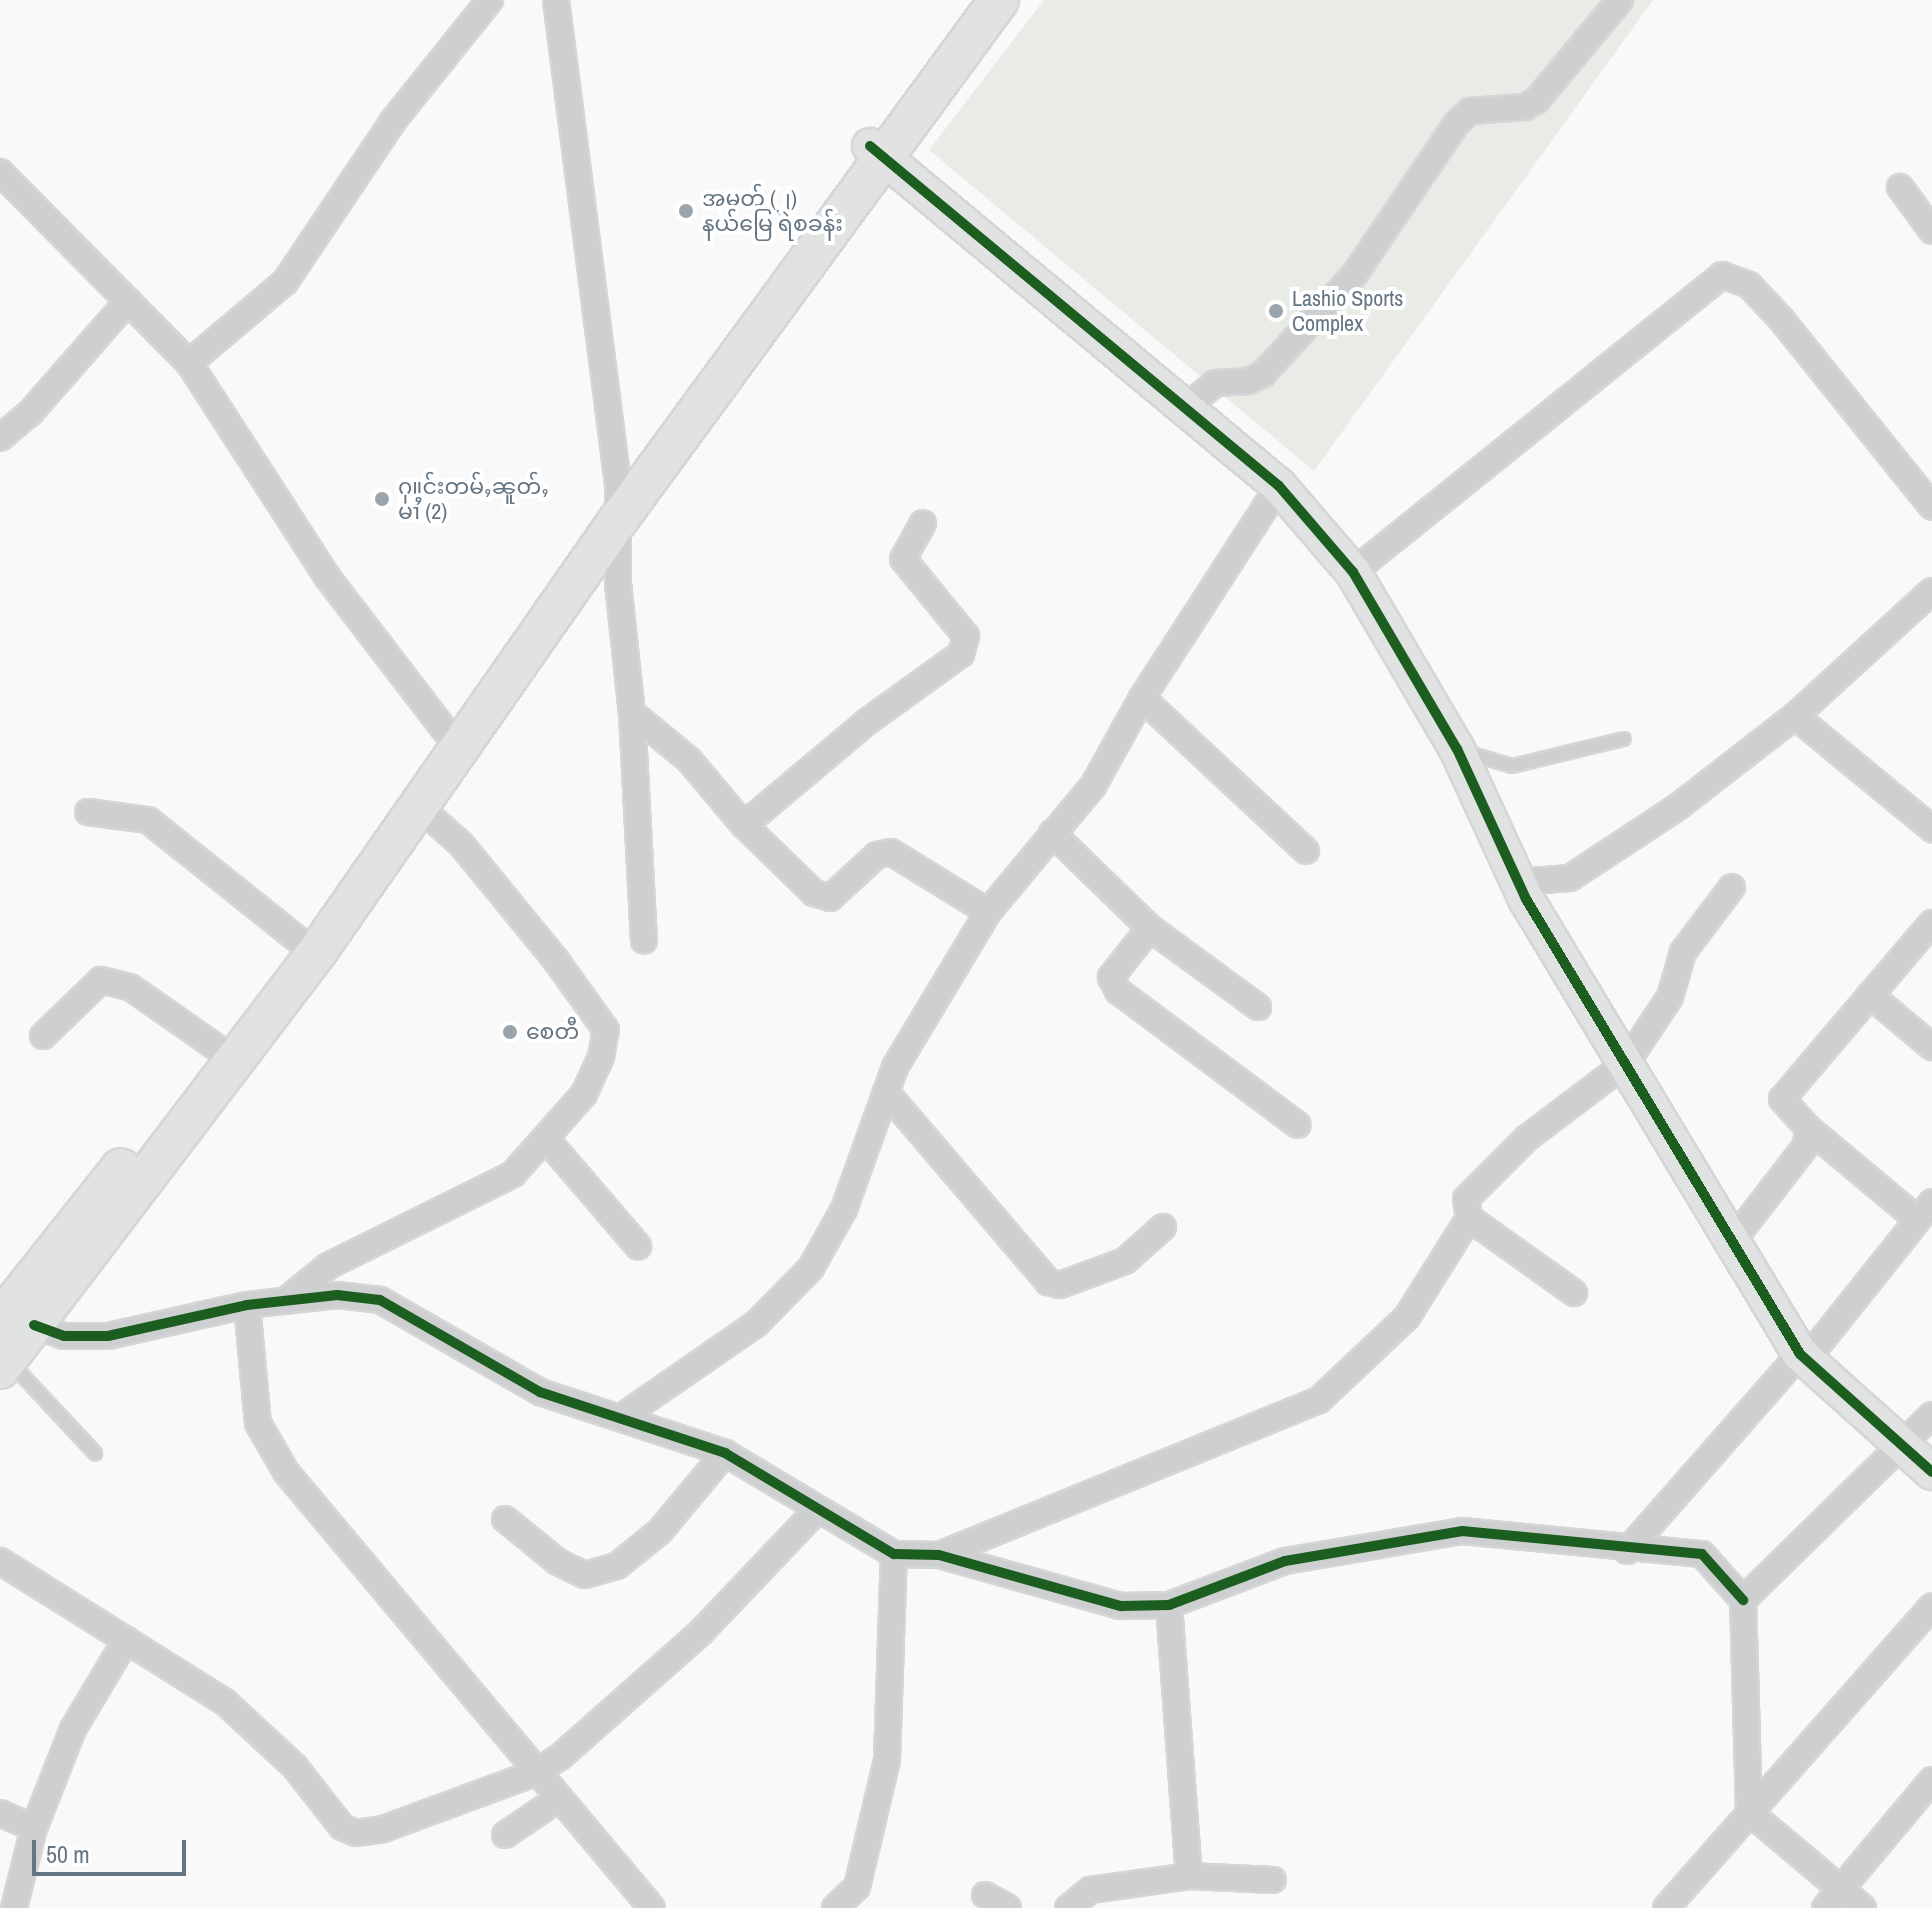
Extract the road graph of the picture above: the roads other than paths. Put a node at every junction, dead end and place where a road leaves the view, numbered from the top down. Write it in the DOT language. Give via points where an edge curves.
graph roads {
  1 [pos="490,0"];
  2 [pos="556,0"];
  3 [pos="974,0"];
  4 [pos="999,0"];
  5 [pos="1620,0"];
  6 [pos="878,152"];
  7 [pos="0,172"];
  8 [pos="1900,187"];
  9 [pos="1932,231"];
  10 [pos="128,301"];
  11 [pos="189,363"];
  12 [pos="1187,406"];
  13 [pos="0,438"];
  14 [pos="618,485"];
  15 [pos="1279,486"];
  16 [pos="1932,507"];
  17 [pos="616,523"];
  18 [pos="923,523"];
  19 [pos="1353,572"];
  20 [pos="1927,606"];
  21 [pos="1142,698"];
  22 [pos="632,713"];
  23 [pos="1795,716"];
  24 [pos="447,733"];
  25 [pos="1624,739"];
  26 [pos="1457,749"];
  27 [pos="419,807"];
  28 [pos="88,812"];
  29 [pos="744,825"];
  30 [pos="1932,829"];
  31 [pos="1052,833"];
  32 [pos="1306,851"];
  33 [pos="1518,882"];
  34 [pos="1732,887"];
  35 [pos="988,912"];
  36 [pos="1932,923"];
  37 [pos="1150,928"];
  38 [pos="297,939"];
  39 [pos="644,941"];
  40 [pos="1870,995"];
  41 [pos="1258,1007"];
  42 [pos="43,1036"];
  43 [pos="216,1047"];
  44 [pos="1932,1047"];
  45 [pos="1626,1063"];
  46 [pos="886,1092"];
  47 [pos="1298,1125"];
  48 [pos="1808,1128"];
  49 [pos="547,1140"];
  50 [pos="1925,1211"];
  51 [pos="1469,1218"];
  52 [pos="1163,1227"];
  53 [pos="1734,1239"];
  54 [pos="638,1246"];
  55 [pos="1574,1293"];
  56 [pos="285,1301"];
  57 [pos="247,1305"];
  58 [pos="17,1322"];
  59 [pos="1803,1357"];
  60 [pos="4,1364"];
  61 [pos="1932,1415"];
  62 [pos="620,1418"];
  63 [pos="1904,1448"];
  64 [pos="95,1453"];
  65 [pos="725,1453"];
  66 [pos="1932,1472"];
  67 [pos="817,1510"];
  68 [pos="505,1519"];
  69 [pos="1627,1551"];
  70 [pos="894,1554"];
  71 [pos="939,1555"];
  72 [pos="0,1561"];
  73 [pos="1743,1600"];
  74 [pos="1169,1605"];
  75 [pos="1932,1606"];
  76 [pos="126,1640"];
  77 [pos="535,1773"];
  78 [pos="1932,1780"];
  79 [pos="558,1799"];
  80 [pos="1749,1812"];
  81 [pos="0,1813"];
  82 [pos="34,1828"];
  83 [pos="505,1835"];
  84 [pos="1189,1876"];
  85 [pos="1273,1880"];
  86 [pos="1841,1889"];
  87 [pos="985,1895"];
  88 [pos="14,1908"];
  89 [pos="652,1908"];
  90 [pos="835,1908"];
  91 [pos="1008,1908"];
  92 [pos="1068,1908"];
  93 [pos="1666,1908"];
  94 [pos="1825,1908"];
  95 [pos="1863,1908"];
  1 -- 11 [label="street" via="393,121 285,282"];
  2 -- 14 [label="street"];
  3 -- 6 [label="main road"];
  4 -- 6 [label="main road"];
  5 -- 12 [label="street" via="1537,100 1525,107 1470,111 1457,123 1354,275 1263,374 1248,381 1215,383"];
  6 -- 12 [label="street"];
  6 -- 14 [label="main road"];
  6 -- 17 [label="main road"];
  7 -- 10 [label="street"];
  8 -- 9 [label="street"];
  10 -- 11 [label="street"];
  10 -- 13 [label="street" via="30,413"];
  11 -- 24 [label="street" via="328,578"];
  12 -- 15 [label="street"];
  14 -- 17 [label="street"];
  14 -- 24 [label="main road"];
  15 -- 19 [label="street"];
  15 -- 21 [label="street"];
  16 -- 19 [label="street" via="1781,319 1749,285 1722,275"];
  17 -- 22 [label="street"];
  17 -- 27 [label="main road"];
  18 -- 29 [label="street" via="903,559 966,636 961,654 868,721"];
  19 -- 26 [label="street"];
  20 -- 23 [label="street"];
  21 -- 31 [label="street" via="1093,786"];
  21 -- 32 [label="street"];
  22 -- 29 [label="street" via="689,760"];
  22 -- 39 [label="street"];
  23 -- 30 [label="street"];
  23 -- 33 [label="street" via="1679,806 1570,878"];
  24 -- 38 [label="main road"];
  25 -- 26 [label="lane" via="1512,766"];
  26 -- 33 [label="street"];
  27 -- 49 [label="street" via="461,844 606,1030 601,1057 584,1094"];
  27 -- 58 [label="main road" via="317,952"];
  28 -- 38 [label="street" via="148,820"];
  29 -- 35 [label="street" via="823,898 830,898 877,855 891,852"];
  31 -- 35 [label="street"];
  31 -- 37 [label="street"];
  33 -- 45 [label="street"];
  34 -- 45 [label="street" via="1683,952 1670,997"];
  35 -- 46 [label="street" via="895,1067"];
  36 -- 40 [label="street"];
  37 -- 41 [label="street"];
  37 -- 47 [label="street" via="1111,977 1112,984"];
  38 -- 43 [label="main road"];
  40 -- 44 [label="street"];
  40 -- 48 [label="street" via="1782,1099"];
  42 -- 43 [label="street" via="101,980 130,987"];
  43 -- 58 [label="main road"];
  45 -- 51 [label="street" via="1517,1148 1466,1199"];
  45 -- 53 [label="street"];
  46 -- 52 [label="street" via="1048,1282 1060,1285 1125,1261"];
  46 -- 62 [label="street" via="844,1209 811,1268 756,1324"];
  48 -- 50 [label="street"];
  48 -- 53 [label="street" via="1806,1146"];
  49 -- 54 [label="street"];
  49 -- 56 [label="street" via="513,1174 328,1266"];
  50 -- 59 [label="street"];
  51 -- 55 [label="street"];
  51 -- 71 [label="street" via="1407,1317 1319,1400"];
  53 -- 59 [label="street"];
  56 -- 57 [label="street"];
  56 -- 62 [label="street" via="337,1295 380,1300 540,1392"];
  57 -- 58 [label="street" via="108,1336 64,1336"];
  57 -- 77 [label="street" via="258,1423 286,1472"];
  58 -- 60 [label="main road"];
  59 -- 63 [label="street"];
  59 -- 69 [label="street"];
  60 -- 64 [label="lane"];
  61 -- 63 [label="street"];
  62 -- 65 [label="street"];
  63 -- 66 [label="street"];
  63 -- 73 [label="street"];
  65 -- 67 [label="street"];
  65 -- 68 [label="street" via="660,1531 617,1566 585,1575 558,1562"];
  67 -- 70 [label="street"];
  67 -- 77 [label="street" via="701,1632"];
  69 -- 73 [label="street" via="1702,1554"];
  69 -- 74 [label="street" via="1462,1531 1285,1561"];
  70 -- 71 [label="street"];
  70 -- 90 [label="street" via="887,1760 857,1887"];
  71 -- 74 [label="street" via="1121,1606"];
  72 -- 76 [label="street"];
  73 -- 80 [label="street"];
  74 -- 84 [label="street"];
  75 -- 80 [label="street"];
  76 -- 77 [label="street" via="226,1703 295,1767 342,1827 356,1833 383,1829"];
  76 -- 82 [label="street" via="73,1729"];
  77 -- 79 [label="street"];
  78 -- 86 [label="street"];
  79 -- 83 [label="street"];
  79 -- 89 [label="street"];
  80 -- 86 [label="street"];
  80 -- 93 [label="street"];
  81 -- 82 [label="street"];
  82 -- 88 [label="street"];
  84 -- 85 [label="street"];
  84 -- 92 [label="street" via="1090,1890"];
  86 -- 94 [label="street"];
  86 -- 95 [label="street"];
  87 -- 91 [label="street"];
}
